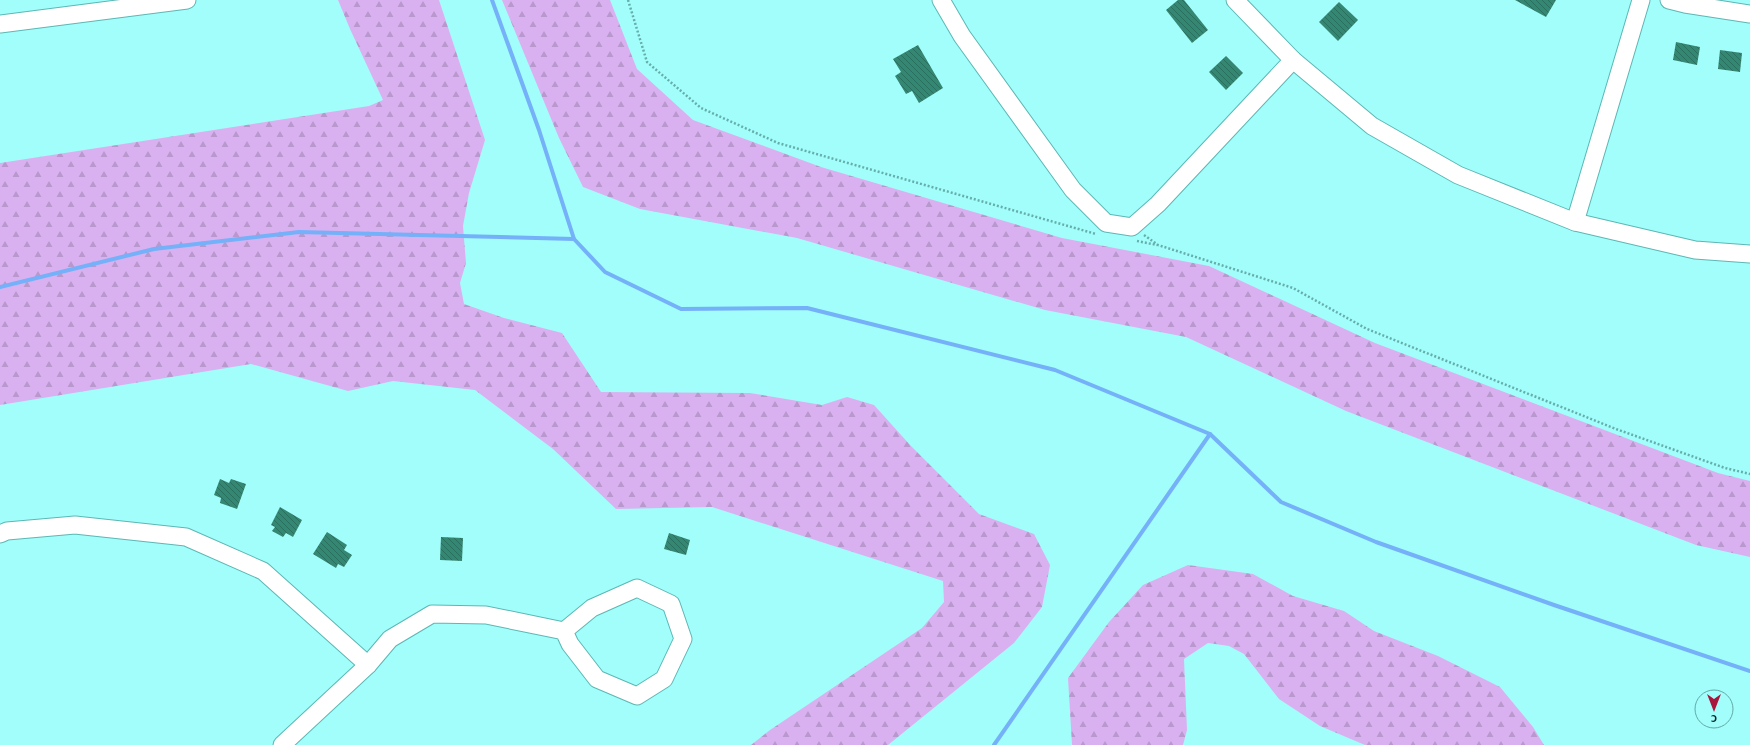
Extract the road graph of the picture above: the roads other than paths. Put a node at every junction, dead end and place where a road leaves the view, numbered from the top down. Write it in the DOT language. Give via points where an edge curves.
graph roads {
  1 [pos="187,0"];
  2 [pos="941,0"];
  3 [pos="1235,0"];
  4 [pos="1641,0"];
  5 [pos="1669,0"];
  6 [pos="1750,14"];
  7 [pos="0,24"];
  8 [pos="1293,60"];
  9 [pos="1575,222"];
  10 [pos="1750,254"];
  11 [pos="0,534"];
  12 [pos="564,632"];
  13 [pos="368,665"];
  14 [pos="282,745"];
  1 -- 7 [label="street"];
  2 -- 8 [label="street" via="962,36 1073,190 1106,223 1134,234 1158,204"];
  3 -- 8 [label="street"];
  4 -- 9 [label="street"];
  5 -- 6 [label="street"];
  8 -- 9 [label="street" via="1372,126 1458,176"];
  9 -- 10 [label="street" via="1694,250"];
  11 -- 13 [label="street" via="6,531 76,525 186,537 263,571"];
  12 -- 12 [label="street" via="597,679 637,696 664,679 683,639 671,604 637,588 592,608"];
  12 -- 13 [label="street" via="486,615 432,614 390,639"];
  13 -- 14 [label="street"];
}
